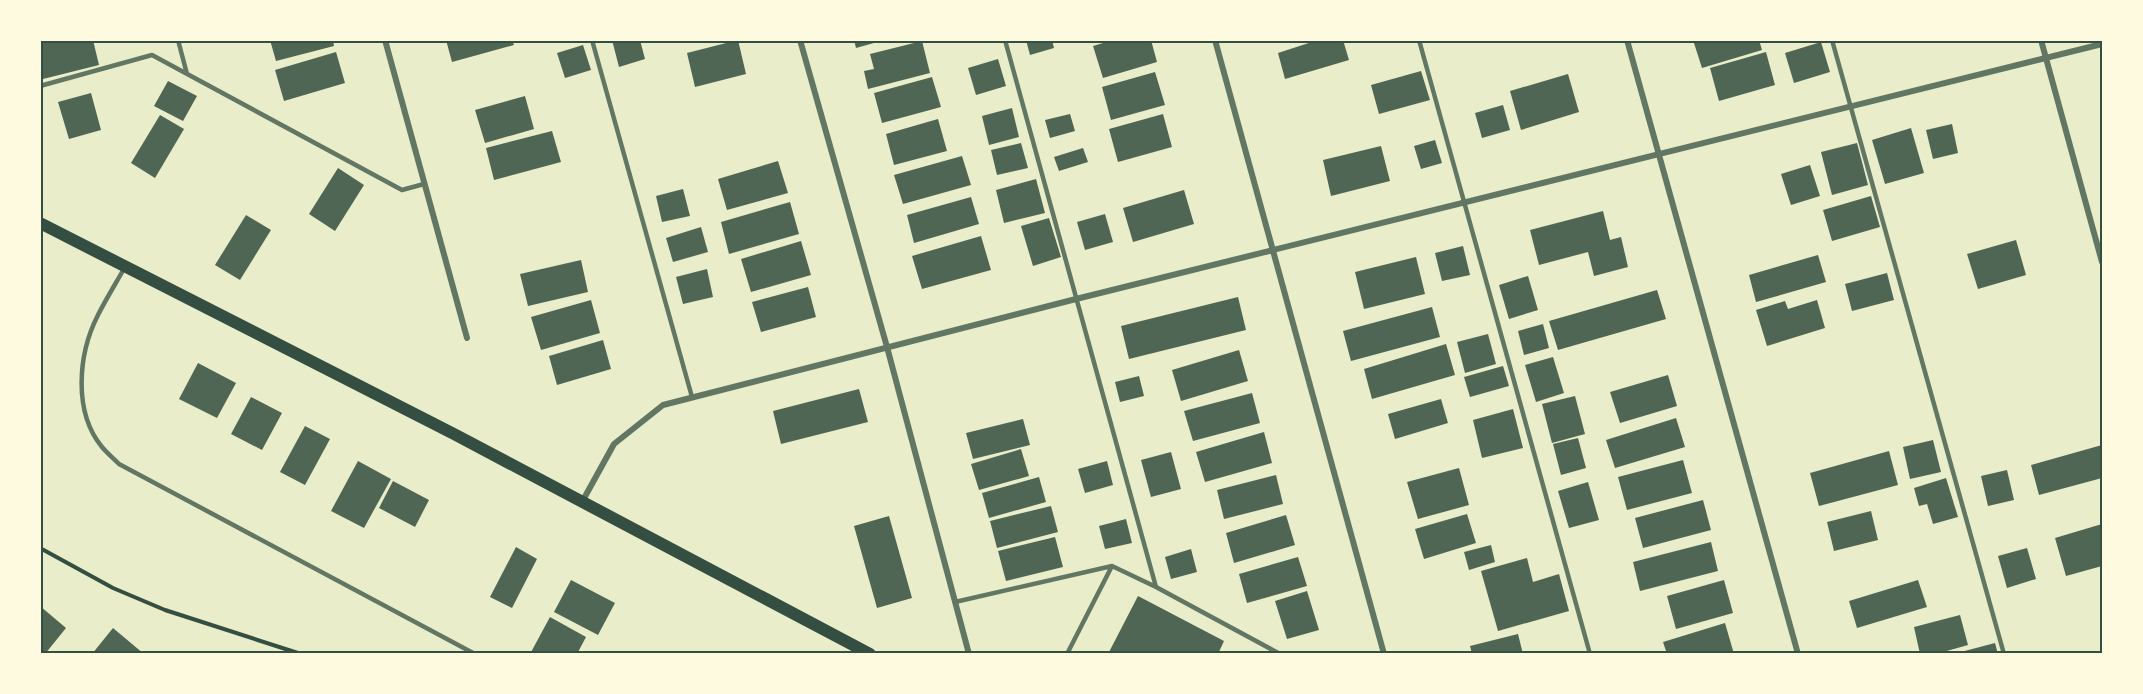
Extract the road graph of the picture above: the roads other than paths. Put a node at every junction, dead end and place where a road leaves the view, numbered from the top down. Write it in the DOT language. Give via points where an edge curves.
graph roads {
  1 [pos="178,40"];
  2 [pos="385,40"];
  3 [pos="592,40"];
  4 [pos="800,40"];
  5 [pos="1005,40"];
  6 [pos="1215,40"];
  7 [pos="1419,40"];
  8 [pos="1627,40"];
  9 [pos="1832,40"];
  10 [pos="2041,40"];
  11 [pos="2103,44"];
  12 [pos="2046,58"];
  13 [pos="187,74"];
  14 [pos="40,86"];
  15 [pos="1850,107"];
  16 [pos="1659,155"];
  17 [pos="424,184"];
  18 [pos="1465,203"];
  19 [pos="40,223"];
  20 [pos="1274,250"];
  21 [pos="2103,262"];
  22 [pos="126,267"];
  23 [pos="1076,299"];
  24 [pos="467,338"];
  25 [pos="886,347"];
  26 [pos="692,398"];
  27 [pos="582,502"];
  28 [pos="1112,566"];
  29 [pos="1156,587"];
  30 [pos="955,602"];
  31 [pos="475,654"];
  32 [pos="870,654"];
  33 [pos="969,654"];
  34 [pos="1067,654"];
  35 [pos="1280,654"];
  36 [pos="1384,654"];
  37 [pos="1590,654"];
  38 [pos="1798,654"];
  39 [pos="2004,654"];
  1 -- 13 [label="lane"];
  2 -- 17 [label="street"];
  3 -- 26 [label="lane"];
  4 -- 25 [label="street"];
  5 -- 23 [label="lane"];
  6 -- 20 [label="street"];
  7 -- 18 [label="lane"];
  8 -- 16 [label="street"];
  9 -- 15 [label="lane"];
  10 -- 12 [label="street"];
  11 -- 12 [label="street"];
  12 -- 15 [label="street"];
  12 -- 21 [label="street"];
  13 -- 14 [label="lane" via="152,55"];
  13 -- 17 [label="lane" via="402,190"];
  15 -- 16 [label="street"];
  15 -- 39 [label="lane"];
  16 -- 18 [label="street"];
  16 -- 38 [label="street"];
  17 -- 24 [label="street"];
  18 -- 20 [label="street"];
  18 -- 37 [label="lane"];
  19 -- 22 [label="main road"];
  20 -- 23 [label="street"];
  20 -- 36 [label="street"];
  22 -- 27 [label="main road"];
  22 -- 31 [label="lane" via="97,317 83,367 85,411 101,446 119,464"];
  23 -- 25 [label="street"];
  23 -- 29 [label="lane"];
  25 -- 26 [label="street"];
  25 -- 30 [label="street"];
  26 -- 27 [label="street" via="663,405 614,444"];
  27 -- 32 [label="main road"];
  28 -- 29 [label="lane"];
  28 -- 30 [label="lane"];
  28 -- 34 [label="lane"];
  29 -- 35 [label="lane"];
  30 -- 33 [label="street"];
}
